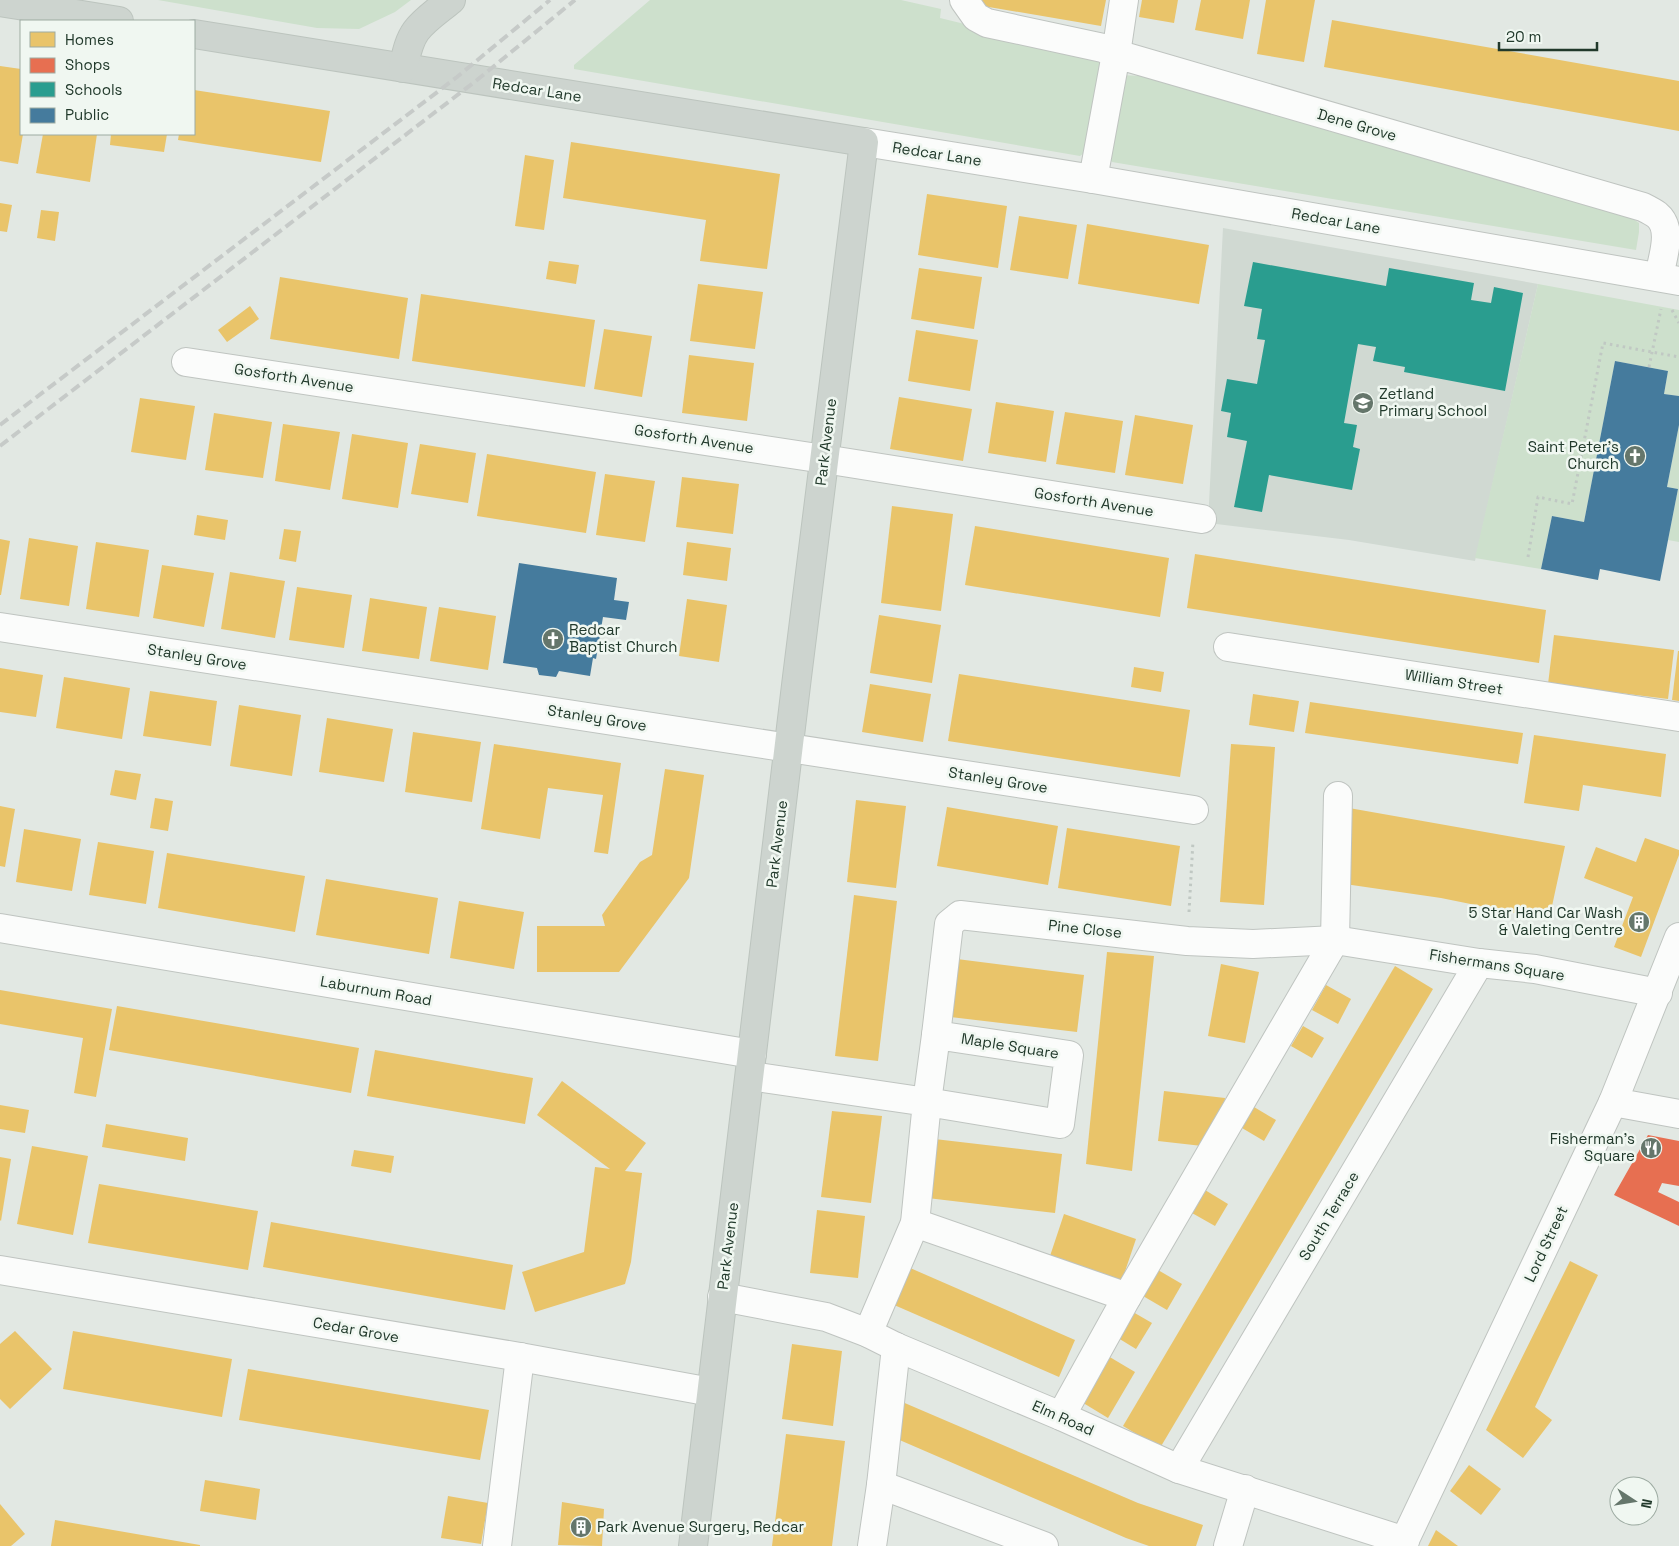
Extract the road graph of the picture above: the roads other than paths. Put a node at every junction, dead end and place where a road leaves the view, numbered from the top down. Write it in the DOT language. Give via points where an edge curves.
graph roads {
  1 [pos="451,0"];
  2 [pos="964,0"];
  3 [pos="1124,0"];
  4 [pos="0,2"];
  5 [pos="113,20"];
  6 [pos="195,34"];
  7 [pos="1116,54"];
  8 [pos="403,68"];
  9 [pos="864,142"];
  10 [pos="1093,179"];
  11 [pos="1668,279"];
  12 [pos="186,362"];
  13 [pos="824,459"];
  14 [pos="1202,519"];
  15 [pos="0,627"];
  16 [pos="1228,646"];
  17 [pos="1679,717"];
  18 [pos="789,747"];
  19 [pos="1338,796"];
  20 [pos="1194,810"];
  21 [pos="0,928"];
  22 [pos="1679,937"];
  23 [pos="1335,940"];
  24 [pos="1479,963"];
  25 [pos="1658,993"];
  26 [pos="936,1035"];
  27 [pos="751,1065"];
  28 [pos="927,1102"];
  29 [pos="1613,1102"];
  30 [pos="1679,1114"];
  31 [pos="915,1223"];
  32 [pos="0,1270"];
  33 [pos="722,1297"];
  34 [pos="1128,1297"];
  35 [pos="868,1333"];
  36 [pos="896,1347"];
  37 [pos="520,1358"];
  38 [pos="711,1392"];
  39 [pos="1061,1416"];
  40 [pos="1179,1469"];
  41 [pos="881,1485"];
  42 [pos="1245,1489"];
  43 [pos="1404,1544"];
  44 [pos="497,1546"];
  45 [pos="693,1546"];
  46 [pos="872,1546"];
  47 [pos="1044,1546"];
  48 [pos="1228,1546"];
  1 -- 8 [label="main road" via="415,32"];
  2 -- 7 [label="street" via="976,17 987,23 1104,48"];
  3 -- 7 [label="street"];
  4 -- 5 [label="main road"];
  6 -- 8 [label="main road, Redcar Lane"];
  7 -- 10 [label="street"];
  7 -- 11 [label="street, Dene Grove" via="1643,207 1657,215 1665,225"];
  8 -- 9 [label="main road, Redcar Lane"];
  9 -- 10 [label="street, Redcar Lane"];
  9 -- 13 [label="main road, Park Avenue"];
  10 -- 11 [label="street, Redcar Lane"];
  12 -- 13 [label="street, Gosforth Avenue"];
  13 -- 14 [label="street, Gosforth Avenue"];
  13 -- 18 [label="main road, Park Avenue"];
  15 -- 18 [label="street, Stanley Grove"];
  16 -- 17 [label="street, William Street"];
  18 -- 20 [label="street, Stanley Grove"];
  18 -- 27 [label="main road, Park Avenue"];
  19 -- 23 [label="street"];
  21 -- 27 [label="street, Laburnum Road"];
  22 -- 25 [label="street, Lord Street"];
  23 -- 24 [label="street, Fishermans Square"];
  23 -- 26 [label="street, Pine Close" via="1253,944 1187,941 960,915 949,924"];
  23 -- 34 [label="street"];
  24 -- 25 [label="street, Fishermans Square" via="1535,969"];
  24 -- 40 [label="street, South Terrace"];
  25 -- 29 [label="street, Lord Street"];
  26 -- 28 [label="street"];
  26 -- 28 [label="street, Maple Square" via="1069,1055 1060,1124"];
  27 -- 28 [label="street, Maple Square"];
  27 -- 33 [label="main road, Park Avenue"];
  28 -- 31 [label="street"];
  29 -- 30 [label="street"];
  29 -- 43 [label="street, Lord Street"];
  31 -- 34 [label="street"];
  31 -- 35 [label="street"];
  32 -- 37 [label="street, Cedar Grove"];
  33 -- 35 [label="street, Elm Road" via="826,1317"];
  33 -- 38 [label="main road, Park Avenue"];
  34 -- 39 [label="street"];
  35 -- 36 [label="street, Elm Road"];
  36 -- 39 [label="street, Elm Road"];
  36 -- 41 [label="street"];
  37 -- 38 [label="street, Cedar Grove"];
  37 -- 44 [label="street"];
  38 -- 45 [label="main road, Park Avenue"];
  39 -- 40 [label="street, Elm Road"];
  40 -- 42 [label="street, Elm Road"];
  41 -- 46 [label="street"];
  41 -- 47 [label="street"];
  42 -- 43 [label="street, Elm Road"];
  42 -- 48 [label="street"];
}
